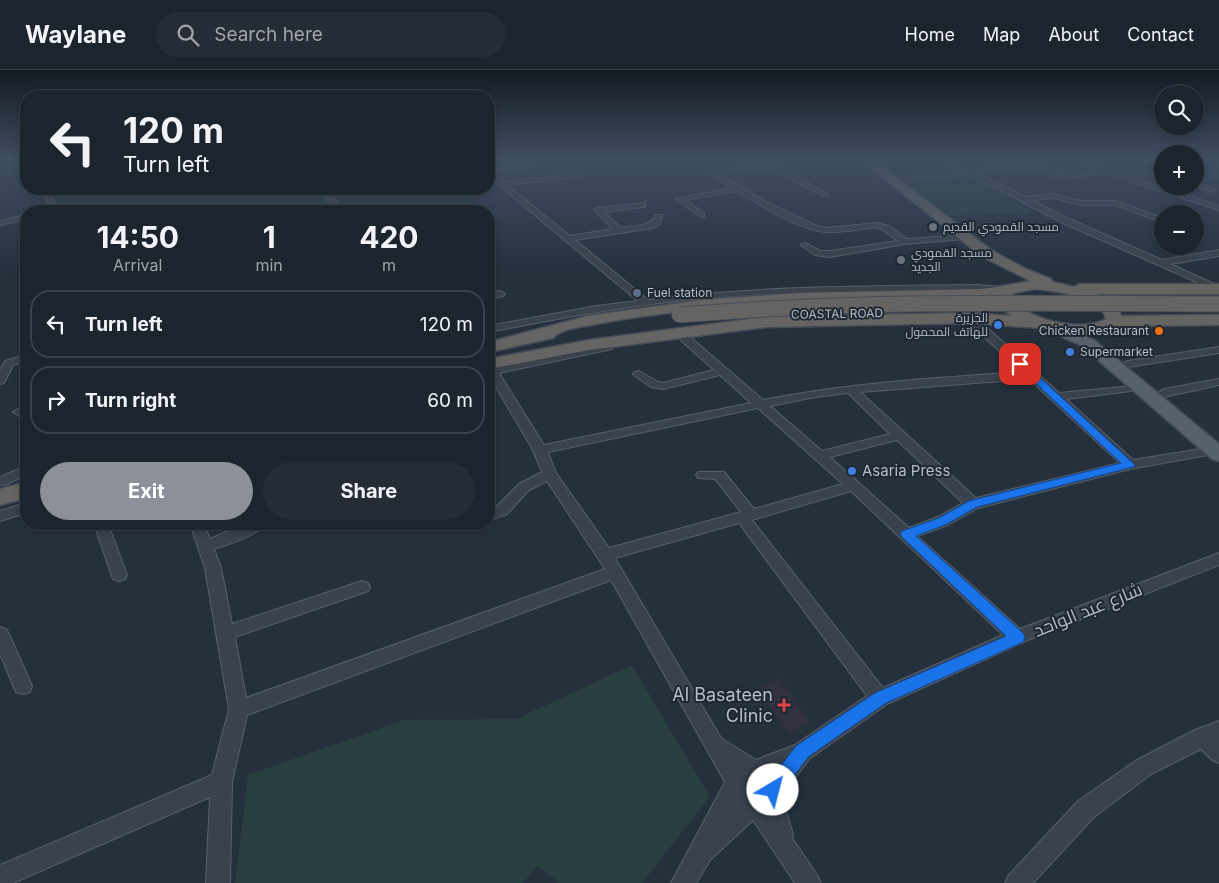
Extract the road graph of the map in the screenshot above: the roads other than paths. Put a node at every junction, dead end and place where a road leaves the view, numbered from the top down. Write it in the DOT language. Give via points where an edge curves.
graph roads {
  1 [pos="519,198"];
  2 [pos="686,198"];
  3 [pos="752,198"];
  4 [pos="914,198"];
  5 [pos="1035,198"];
  6 [pos="1061,198"];
  7 [pos="1188,198"];
  8 [pos="1024,199"];
  9 [pos="642,206"];
  10 [pos="1219,208"];
  11 [pos="701,215"];
  12 [pos="658,217"];
  13 [pos="1154,217"];
  14 [pos="20,219"];
  15 [pos="0,223"];
  16 [pos="619,231"];
  17 [pos="964,236"];
  18 [pos="568,239"];
  19 [pos="905,242"];
  20 [pos="804,245"];
  21 [pos="986,253"];
  22 [pos="1219,253"];
  23 [pos="1161,263"];
  24 [pos="1066,288"];
  25 [pos="1219,289"];
  26 [pos="1006,291"];
  27 [pos="500,294"];
  28 [pos="495,295"];
  29 [pos="645,302"];
  30 [pos="1219,304"];
  31 [pos="1219,313"];
  32 [pos="970,318"];
  33 [pos="1219,320"];
  34 [pos="1045,324"];
  35 [pos="1109,324"];
  36 [pos="681,326"];
  37 [pos="495,328"];
  38 [pos="533,337"];
  39 [pos="495,346"];
  40 [pos="1219,350"];
  41 [pos="20,360"];
  42 [pos="1128,364"];
  43 [pos="495,365"];
  44 [pos="723,371"];
  45 [pos="495,374"];
  46 [pos="639,374"];
  47 [pos="1032,375"];
  48 [pos="0,381"];
  49 [pos="1219,382"];
  50 [pos="1140,387"];
  51 [pos="850,389"];
  52 [pos="1164,393"];
  53 [pos="1056,397"];
  54 [pos="762,404"];
  55 [pos="900,435"];
  56 [pos="1217,449"];
  57 [pos="540,450"];
  58 [pos="819,456"];
  59 [pos="1130,465"];
  60 [pos="548,474"];
  61 [pos="20,475"];
  62 [pos="702,475"];
  63 [pos="1,486"];
  64 [pos="854,486"];
  65 [pos="20,489"];
  66 [pos="973,504"];
  67 [pos="20,510"];
  68 [pos="495,513"];
  69 [pos="0,516"];
  70 [pos="746,516"];
  71 [pos="103,530"];
  72 [pos="200,530"];
  73 [pos="246,530"];
  74 [pos="906,534"];
  75 [pos="207,546"];
  76 [pos="605,555"];
  77 [pos="1219,559"];
  78 [pos="615,572"];
  79 [pos="119,576"];
  80 [pos="362,587"];
  81 [pos="0,634"];
  82 [pos="225,634"];
  83 [pos="1017,637"];
  84 [pos="23,686"];
  85 [pos="880,698"];
  86 [pos="239,709"];
  87 [pos="1210,733"];
  88 [pos="802,752"];
  89 [pos="1219,753"];
  90 [pos="745,776"];
  91 [pos="221,782"];
  92 [pos="763,800"];
  93 [pos="788,849"];
  94 [pos="700,855"];
  95 [pos="0,877"];
  96 [pos="218,883"];
  97 [pos="683,883"];
  98 [pos="808,883"];
  99 [pos="1017,883"];
  1 -- 18 [label="street"];
  2 -- 11 [label="street" via="679,199"];
  3 -- 19 [label="street" via="820,230 877,225"];
  4 -- 17 [label="highway"];
  5 -- 8 [label="street"];
  6 -- 13 [label="street" via="1081,203 1116,203"];
  7 -- 10 [label="street"];
  8 -- 23 [label="street"];
  9 -- 16 [label="street" via="598,210"];
  12 -- 16 [label="street" via="657,222 650,226"];
  14 -- 15 [label="street"];
  16 -- 18 [label="street"];
  17 -- 19 [label="street"];
  17 -- 21 [label="highway"];
  18 -- 29 [label="street"];
  19 -- 20 [label="street" via="830,254 818,253"];
  21 -- 24 [label="highway" via="1021,272"];
  21 -- 26 [label="highway" via="1002,274"];
  22 -- 23 [label="street"];
  23 -- 25 [label="street"];
  24 -- 25 [label="highway"];
  24 -- 26 [label="highway" via="1036,284 1015,286"];
  24 -- 35 [label="highway" via="1105,304 1115,316"];
  26 -- 29 [label="street" via="977,288 782,290"];
  26 -- 34 [label="highway" via="1003,297 1009,308"];
  26 -- 38 [label="highway" via="969,296 800,298 687,306 570,324"];
  27 -- 28 [label="street"];
  29 -- 37 [label="street"];
  30 -- 36 [label="highway, COASTAL ROAD, bridge" via="758,308"];
  31 -- 36 [label="highway, COASTAL ROAD" via="872,312 786,315"];
  32 -- 34 [label="highway"];
  32 -- 36 [label="highway"];
  32 -- 47 [label="street"];
  33 -- 35 [label="highway"];
  34 -- 35 [label="highway" via="1080,329"];
  34 -- 50 [label="main road" via="1088,343"];
  35 -- 42 [label="main road" via="1099,334 1100,339"];
  36 -- 38 [label="highway, COASTAL ROAD"];
  36 -- 43 [label="highway, COASTAL ROAD" via="595,336"];
  36 -- 44 [label="street"];
  38 -- 39 [label="highway, COASTAL ROAD"];
  40 -- 42 [label="street"];
  41 -- 48 [label="street" via="9,363"];
  42 -- 52 [label="main road"];
  44 -- 46 [label="street" via="662,386 655,386"];
  44 -- 54 [label="street"];
  45 -- 57 [label="street"];
  47 -- 51 [label="street"];
  47 -- 53 [label="street"];
  49 -- 52 [label="street"];
  50 -- 53 [label="street"];
  50 -- 56 [label="main road"];
  51 -- 54 [label="street"];
  51 -- 55 [label="street"];
  52 -- 56 [label="main road"];
  53 -- 59 [label="street"];
  54 -- 57 [label="street"];
  54 -- 58 [label="street"];
  55 -- 58 [label="street"];
  55 -- 66 [label="street"];
  56 -- 59 [label="street"];
  57 -- 60 [label="street"];
  58 -- 64 [label="street"];
  59 -- 66 [label="street"];
  60 -- 68 [label="street" via="524,487 502,510"];
  60 -- 76 [label="street"];
  61 -- 63 [label="highway"];
  62 -- 70 [label="street" via="719,475"];
  63 -- 65 [label="highway"];
  64 -- 70 [label="street"];
  64 -- 74 [label="street"];
  66 -- 74 [label="street" via="943,521"];
  67 -- 69 [label="street"];
  70 -- 76 [label="street"];
  70 -- 85 [label="street"];
  71 -- 79 [label="street"];
  72 -- 75 [label="street"];
  73 -- 75 [label="street"];
  74 -- 83 [label="street"];
  75 -- 82 [label="street"];
  76 -- 78 [label="street"];
  77 -- 83 [label="street, شارع عبد الواحد"];
  78 -- 86 [label="street"];
  78 -- 90 [label="street" via="713,743"];
  80 -- 82 [label="street"];
  81 -- 84 [label="street"];
  82 -- 86 [label="street"];
  83 -- 85 [label="street, شارع عبد الواحد"];
  85 -- 88 [label="street, شارع عبد الواحد"];
  86 -- 91 [label="street"];
  87 -- 89 [label="street"];
  87 -- 99 [label="street" via="1144,767 1086,809"];
  88 -- 90 [label="street, شارع عبد الواحد"];
  88 -- 92 [label="street, شارع عبد الواحد"];
  90 -- 92 [label="street" via="742,800"];
  90 -- 92 [label="street" via="766,775"];
  90 -- 94 [label="street, شارع عبد الواحد"];
  91 -- 95 [label="street"];
  91 -- 96 [label="street"];
  92 -- 93 [label="street"];
  92 -- 94 [label="street, شارع عبد الواحد"];
  93 -- 98 [label="street"];
  94 -- 97 [label="street, شارع عبد الواحد"];
}
